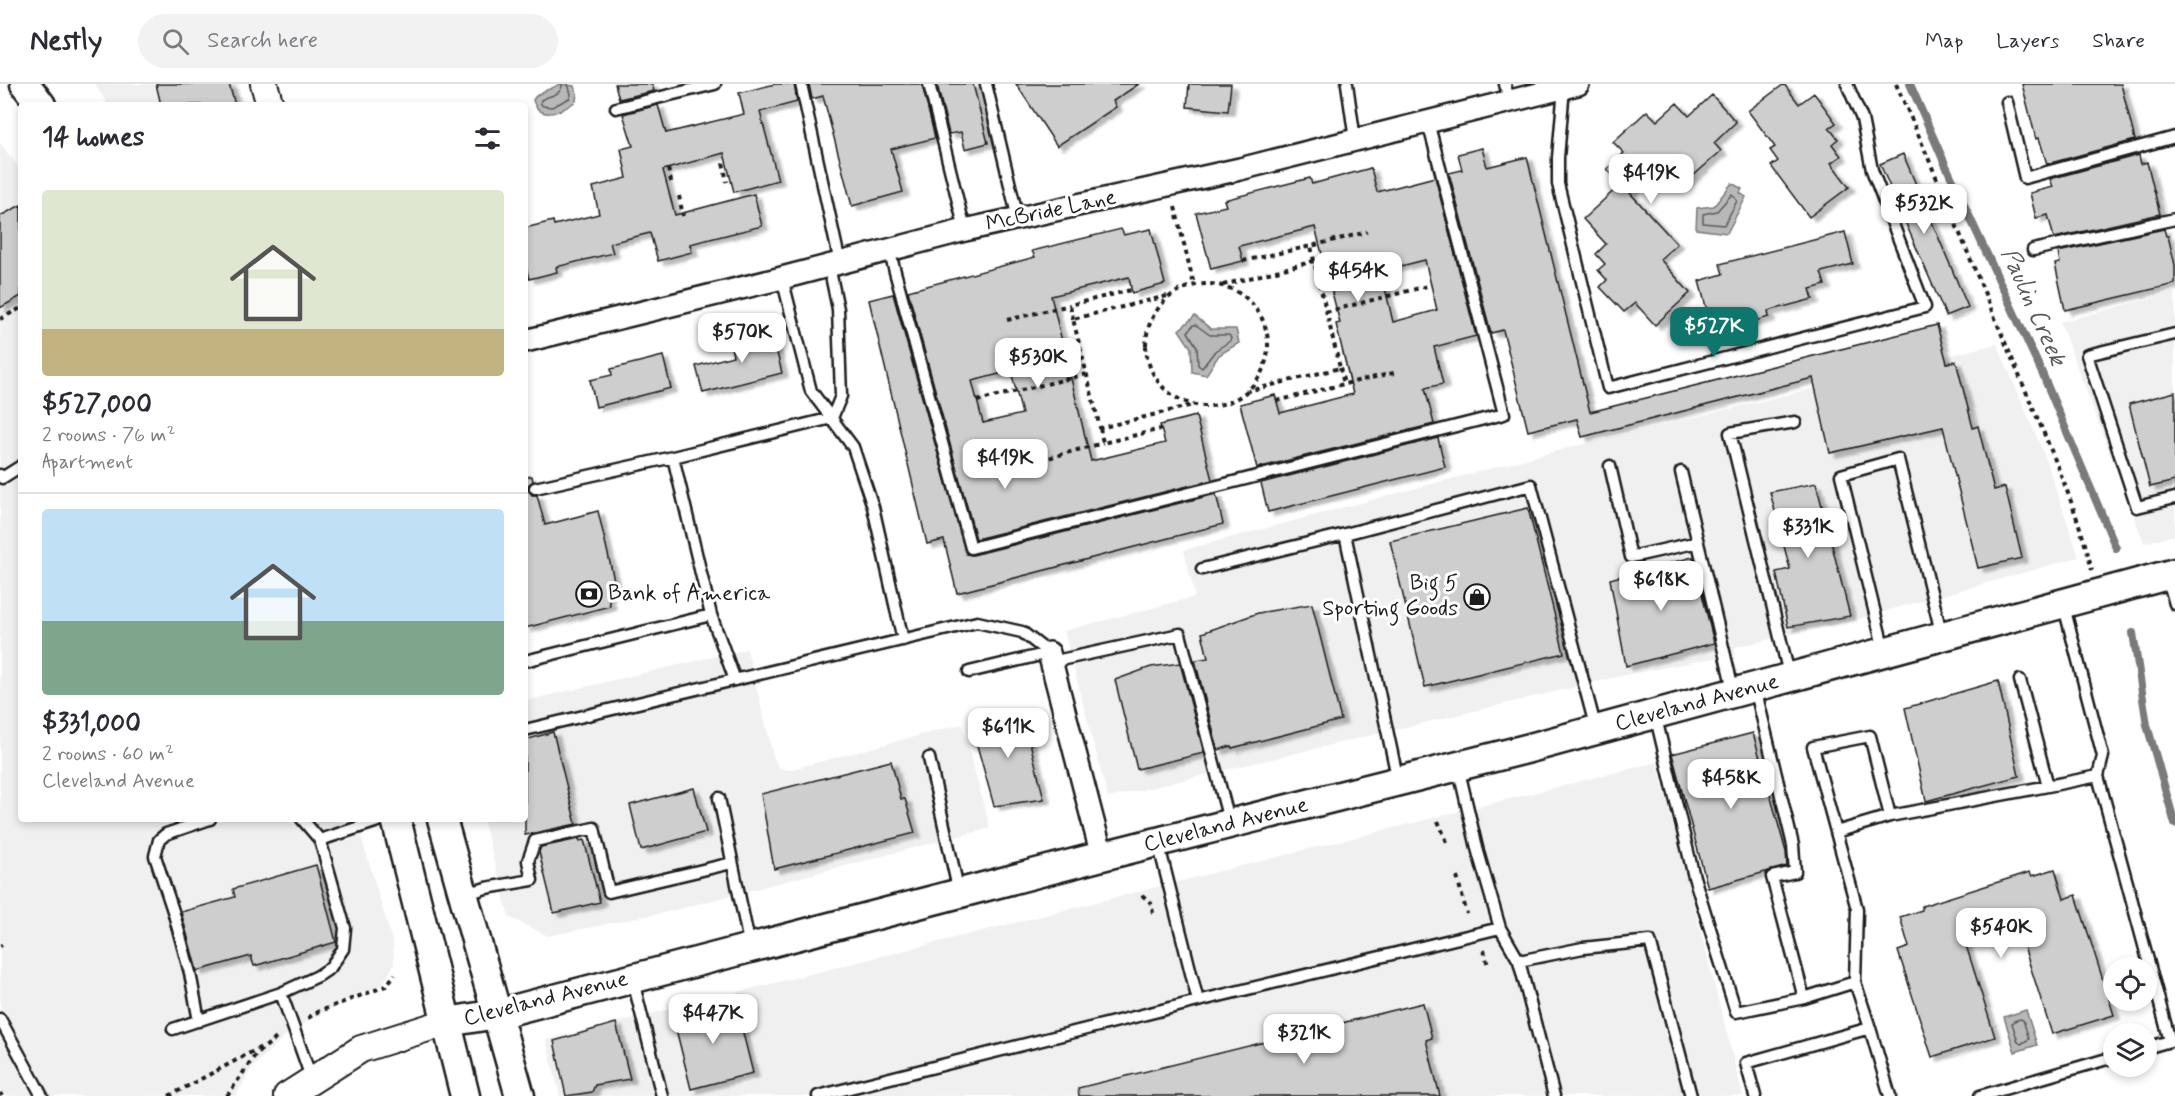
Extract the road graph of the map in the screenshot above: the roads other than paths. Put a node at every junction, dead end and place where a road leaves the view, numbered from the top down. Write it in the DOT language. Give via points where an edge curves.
graph roads {
  1 [pos="25,84"];
  2 [pos="264,84"];
  3 [pos="715,84"];
  4 [pos="801,84"];
  5 [pos="929,84"];
  6 [pos="986,84"];
  7 [pos="1347,84"];
  8 [pos="1847,84"];
  9 [pos="1571,86"];
  10 [pos="1507,93"];
  11 [pos="39,102"];
  12 [pos="269,102"];
  13 [pos="2007,102"];
  14 [pos="616,108"];
  15 [pos="1428,122"];
  16 [pos="2175,137"];
  17 [pos="1355,140"];
  18 [pos="1018,219"];
  19 [pos="2175,219"];
  20 [pos="965,230"];
  21 [pos="889,250"];
  22 [pos="2033,250"];
  23 [pos="835,265"];
  24 [pos="782,278"];
  25 [pos="2175,335"];
  26 [pos="528,340"];
  27 [pos="832,418"];
  28 [pos="1794,422"];
  29 [pos="673,457"];
  30 [pos="1610,466"];
  31 [pos="18,468"];
  32 [pos="1681,472"];
  33 [pos="0,475"];
  34 [pos="535,488"];
  35 [pos="2175,498"];
  36 [pos="1346,534"];
  37 [pos="1698,542"];
  38 [pos="1202,569"];
  39 [pos="2171,574"];
  40 [pos="2063,603"];
  41 [pos="2175,604"];
  42 [pos="711,615"];
  43 [pos="1942,636"];
  44 [pos="903,640"];
  45 [pos="1884,652"];
  46 [pos="1050,658"];
  47 [pos="528,660"];
  48 [pos="969,672"];
  49 [pos="1790,678"];
  50 [pos="735,680"];
  51 [pos="2020,680"];
  52 [pos="1745,690"];
  53 [pos="1655,714"];
  54 [pos="528,729"];
  55 [pos="1596,730"];
  56 [pos="929,758"];
  57 [pos="1458,767"];
  58 [pos="2098,776"];
  59 [pos="1398,782"];
  60 [pos="2048,786"];
  61 [pos="719,798"];
  62 [pos="1890,816"];
  63 [pos="200,822"];
  64 [pos="305,822"];
  65 [pos="375,822"];
  66 [pos="397,822"];
  67 [pos="1230,824"];
  68 [pos="448,826"];
  69 [pos="1836,832"];
  70 [pos="320,840"];
  71 [pos="1158,842"];
  72 [pos="1102,856"];
  73 [pos="732,862"];
  74 [pos="960,893"];
  75 [pos="463,895"];
  76 [pos="1500,928"];
  77 [pos="750,947"];
  78 [pos="1518,961"];
  79 [pos="632,978"];
  80 [pos="1855,982"];
  81 [pos="281,993"];
  82 [pos="1804,998"];
  83 [pos="1198,1001"];
  84 [pos="497,1014"];
  85 [pos="0,1019"];
  86 [pos="199,1021"];
  87 [pos="447,1022"];
  88 [pos="1870,1028"];
  89 [pos="173,1029"];
  90 [pos="2157,1045"];
  91 [pos="2103,1060"];
  92 [pos="312,1080"];
  93 [pos="42,1096"];
  94 [pos="287,1096"];
  95 [pos="465,1096"];
  96 [pos="520,1096"];
  97 [pos="662,1096"];
  98 [pos="823,1096"];
  99 [pos="1554,1096"];
  100 [pos="1691,1096"];
  101 [pos="1755,1096"];
  102 [pos="1890,1096"];
  103 [pos="1980,1096"];
  1 -- 11 [label="main road"];
  2 -- 12 [label="street"];
  3 -- 14 [label="lane"];
  4 -- 23 [label="lane"];
  5 -- 20 [label="lane"];
  6 -- 18 [label="lane"];
  7 -- 17 [label="lane"];
  8 -- 9 [label="lane" via="1862,119 1872,170 1925,307 1608,388 1558,184 1558,158"];
  9 -- 10 [label="street, McBride Lane"];
  10 -- 15 [label="street, McBride Lane"];
  13 -- 16 [label="lane" via="2025,178"];
  15 -- 17 [label="street, McBride Lane"];
  15 -- 21 [label="lane" via="1504,414 971,548"];
  17 -- 18 [label="street, McBride Lane"];
  18 -- 20 [label="street, McBride Lane"];
  19 -- 22 [label="lane"];
  20 -- 21 [label="street, McBride Lane"];
  21 -- 23 [label="street, McBride Lane"];
  23 -- 24 [label="street, McBride Lane"];
  23 -- 27 [label="lane" via="841,396"];
  24 -- 26 [label="street, McBride Lane"];
  24 -- 27 [label="lane" via="811,391"];
  25 -- 35 [label="lane" via="2087,355 2137,507"];
  27 -- 29 [label="lane"];
  27 -- 44 [label="lane" via="853,447 873,507"];
  28 -- 49 [label="lane" via="1730,433"];
  29 -- 34 [label="lane"];
  29 -- 42 [label="lane"];
  30 -- 37 [label="lane" via="1631,556"];
  31 -- 33 [label="lane" via="2,478"];
  32 -- 37 [label="lane"];
  36 -- 38 [label="lane"];
  36 -- 55 [label="lane" via="1531,485"];
  36 -- 59 [label="lane"];
  37 -- 52 [label="lane"];
  39 -- 40 [label="main road, Cleveland Avenue"];
  39 -- 41 [label="lane"];
  40 -- 43 [label="main road, Cleveland Avenue"];
  40 -- 58 [label="lane" via="2103,756"];
  42 -- 47 [label="lane"];
  42 -- 50 [label="lane"];
  43 -- 45 [label="main road, Cleveland Avenue"];
  43 -- 45 [label="lane" via="1898,459 1841,475"];
  44 -- 46 [label="lane" via="977,622 1022,632"];
  44 -- 50 [label="lane"];
  45 -- 49 [label="main road, Cleveland Avenue"];
  46 -- 48 [label="lane"];
  46 -- 67 [label="lane" via="1180,634"];
  46 -- 72 [label="street"];
  49 -- 52 [label="main road, Cleveland Avenue"];
  50 -- 54 [label="lane"];
  51 -- 60 [label="lane"];
  52 -- 53 [label="main road, Cleveland Avenue"];
  52 -- 82 [label="lane" via="1793,846 1794,872 1772,877"];
  53 -- 55 [label="main road, Cleveland Avenue"];
  53 -- 82 [label="lane" via="1694,877 1736,1012"];
  55 -- 57 [label="main road, Cleveland Avenue"];
  56 -- 74 [label="lane"];
  57 -- 59 [label="main road, Cleveland Avenue"];
  57 -- 76 [label="lane"];
  58 -- 60 [label="lane"];
  58 -- 90 [label="lane" via="2170,1041"];
  59 -- 67 [label="main road, Cleveland Avenue"];
  60 -- 62 [label="lane"];
  61 -- 73 [label="lane"];
  62 -- 69 [label="lane"];
  62 -- 69 [label="lane" via="1870,736 1813,747"];
  63 -- 86 [label="lane" via="172,830 159,840 155,856 190,973"];
  64 -- 70 [label="lane"];
  65 -- 70 [label="lane"];
  66 -- 87 [label="main road"];
  67 -- 71 [label="main road, Cleveland Avenue"];
  68 -- 75 [label="main road"];
  69 -- 80 [label="lane" via="1857,909"];
  70 -- 81 [label="lane" via="345,928 343,949 330,968"];
  71 -- 72 [label="main road, Cleveland Avenue"];
  71 -- 83 [label="lane"];
  72 -- 74 [label="main road, Cleveland Avenue"];
  73 -- 75 [label="lane" via="609,892 594,828 535,841 528,861 532,880"];
  73 -- 77 [label="lane"];
  74 -- 77 [label="main road, Cleveland Avenue"];
  75 -- 84 [label="main road"];
  76 -- 78 [label="lane"];
  76 -- 83 [label="lane"];
  77 -- 79 [label="main road, Cleveland Avenue"];
  78 -- 99 [label="lane"];
  78 -- 100 [label="lane" via="1583,948 1650,941"];
  79 -- 84 [label="main road, Cleveland Avenue"];
  79 -- 97 [label="lane"];
  80 -- 82 [label="lane"];
  80 -- 88 [label="lane"];
  81 -- 86 [label="lane"];
  81 -- 92 [label="lane"];
  83 -- 98 [label="lane"];
  84 -- 87 [label="main road, Cleveland Avenue"];
  84 -- 96 [label="main road"];
  85 -- 93 [label="lane"];
  86 -- 89 [label="lane"];
  87 -- 92 [label="street, Cleveland Avenue" via="361,1049"];
  87 -- 95 [label="main road"];
  88 -- 101 [label="lane" via="1746,1063"];
  88 -- 102 [label="lane"];
  91 -- 103 [label="lane"];
  92 -- 94 [label="street, Cleveland Avenue"];
}
